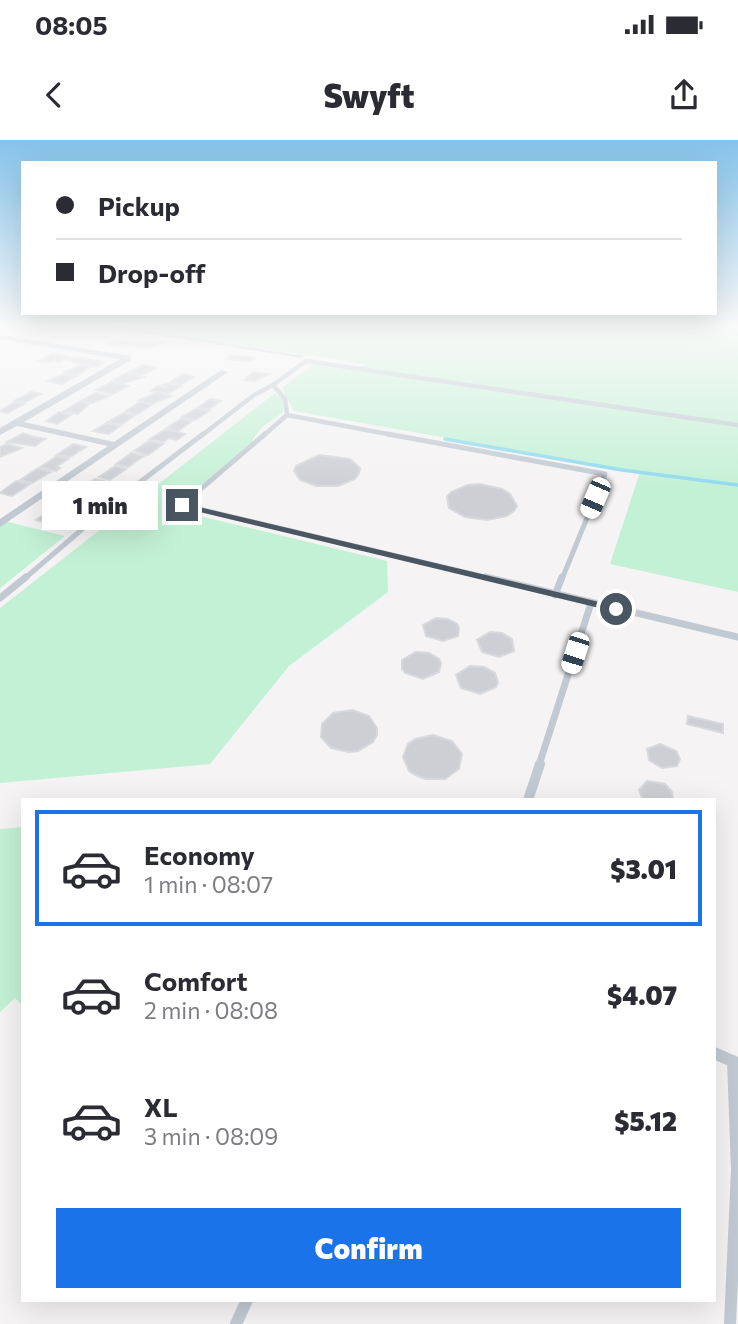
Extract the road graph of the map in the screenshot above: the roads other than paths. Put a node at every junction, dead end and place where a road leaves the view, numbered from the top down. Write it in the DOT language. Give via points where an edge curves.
graph roads {
  1 [pos="90,380"];
  2 [pos="212,380"];
  3 [pos="279,380"];
  4 [pos="436,380"];
  5 [pos="272,385"];
  6 [pos="287,415"];
  7 [pos="16,423"];
  8 [pos="738,425"];
  9 [pos="0,432"];
  10 [pos="115,446"];
  11 [pos="0,524"];
  12 [pos="555,595"];
  13 [pos="0,598"];
  14 [pos="591,603"];
  15 [pos="738,638"];
  16 [pos="529,798"];
  17 [pos="716,1054"];
  18 [pos="735,1062"];
  19 [pos="246,1302"];
  20 [pos="236,1324"];
  21 [pos="730,1324"];
  1 -- 7 [label="street"];
  2 -- 10 [label="street"];
  3 -- 5 [label="lane"];
  4 -- 8 [label="lane"];
  5 -- 6 [label="lane" via="285,399"];
  5 -- 13 [label="lane" via="114,502"];
  6 -- 12 [label="lane" via="605,474"];
  6 -- 12 [label="lane" via="182,505"];
  7 -- 9 [label="street"];
  7 -- 10 [label="street"];
  10 -- 11 [label="street"];
  12 -- 14 [label="lane"];
  14 -- 15 [label="lane"];
  14 -- 16 [label="lane"];
  17 -- 18 [label="lane"];
  18 -- 21 [label="lane" via="737,1170"];
  19 -- 20 [label="lane"];
}
